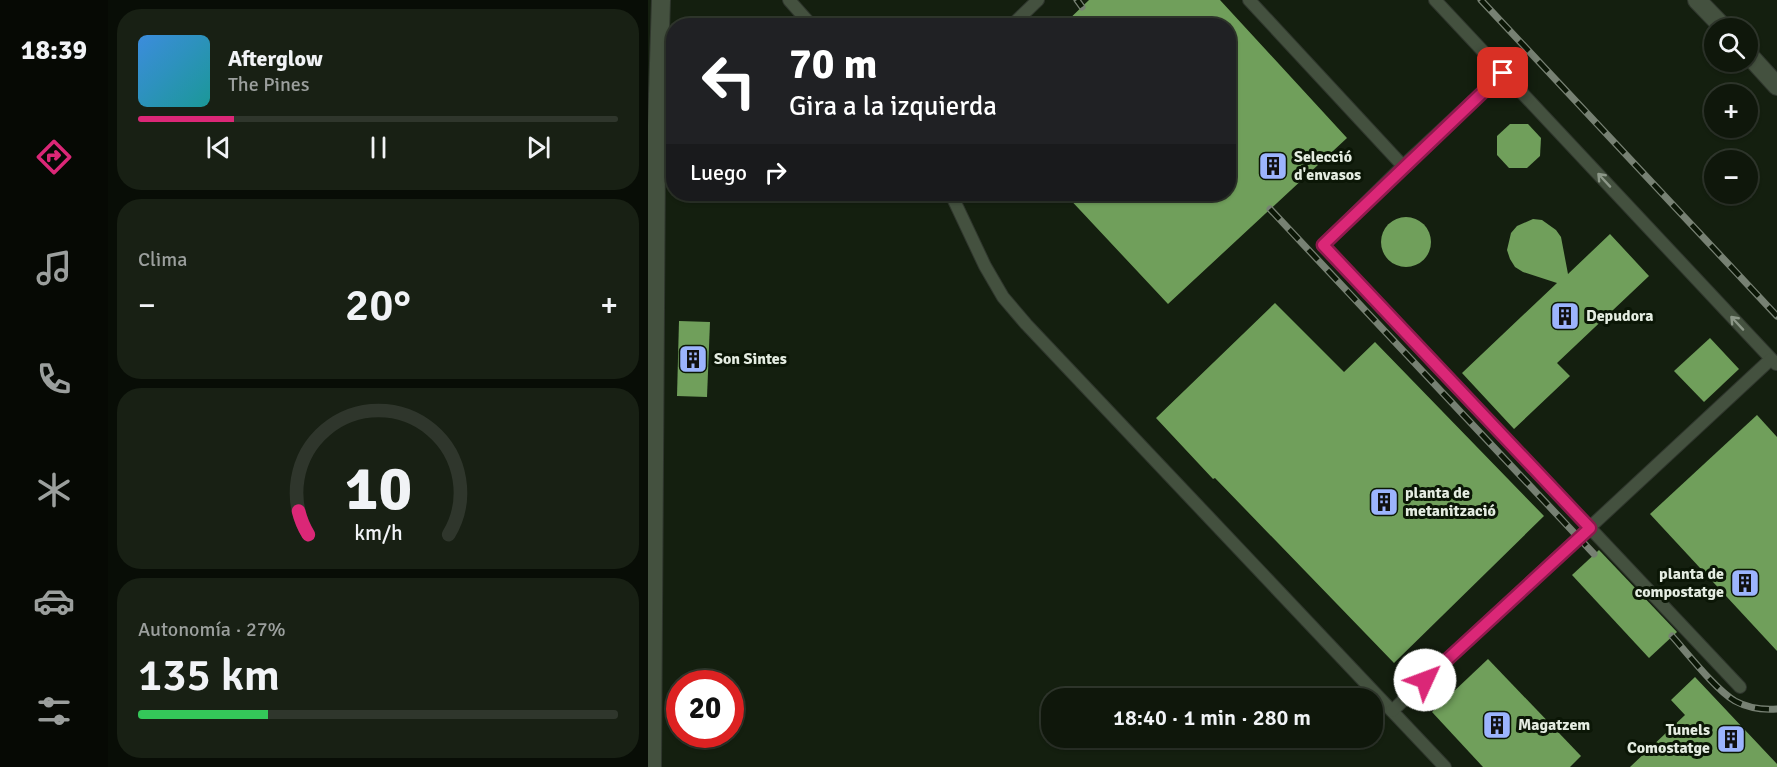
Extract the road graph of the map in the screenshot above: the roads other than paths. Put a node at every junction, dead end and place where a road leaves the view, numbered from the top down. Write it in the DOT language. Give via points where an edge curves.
graph roads {
  1 [pos="661,0"];
  2 [pos="789,0"];
  3 [pos="1038,0"];
  4 [pos="1249,0"];
  5 [pos="1435,0"];
  6 [pos="1697,0"];
  7 [pos="805,18"];
  8 [pos="1019,18"];
  9 [pos="1714,18"];
  10 [pos="1758,65"];
  11 [pos="1503,73"];
  12 [pos="1777,86"];
  13 [pos="1403,166"];
  14 [pos="954,201"];
  15 [pos="1774,362"];
  16 [pos="1590,528"];
  17 [pos="1740,687"];
  18 [pos="1392,711"];
  19 [pos="652,767"];
  20 [pos="1445,767"];
  1 -- 19 [label="street" via="656,157"];
  2 -- 7 [label="lane"];
  3 -- 8 [label="lane"];
  4 -- 13 [label="lane"];
  5 -- 11 [label="lane"];
  6 -- 9 [label="street"];
  10 -- 12 [label="street"];
  11 -- 13 [label="lane"];
  15 -- 11 [label="lane, one-way"];
  13 -- 16 [label="lane" via="1323,245"];
  14 -- 18 [label="lane" via="985,266 1010,306"];
  15 -- 16 [label="lane"];
  16 -- 17 [label="lane"];
  16 -- 18 [label="lane"];
  18 -- 20 [label="lane"];
}
